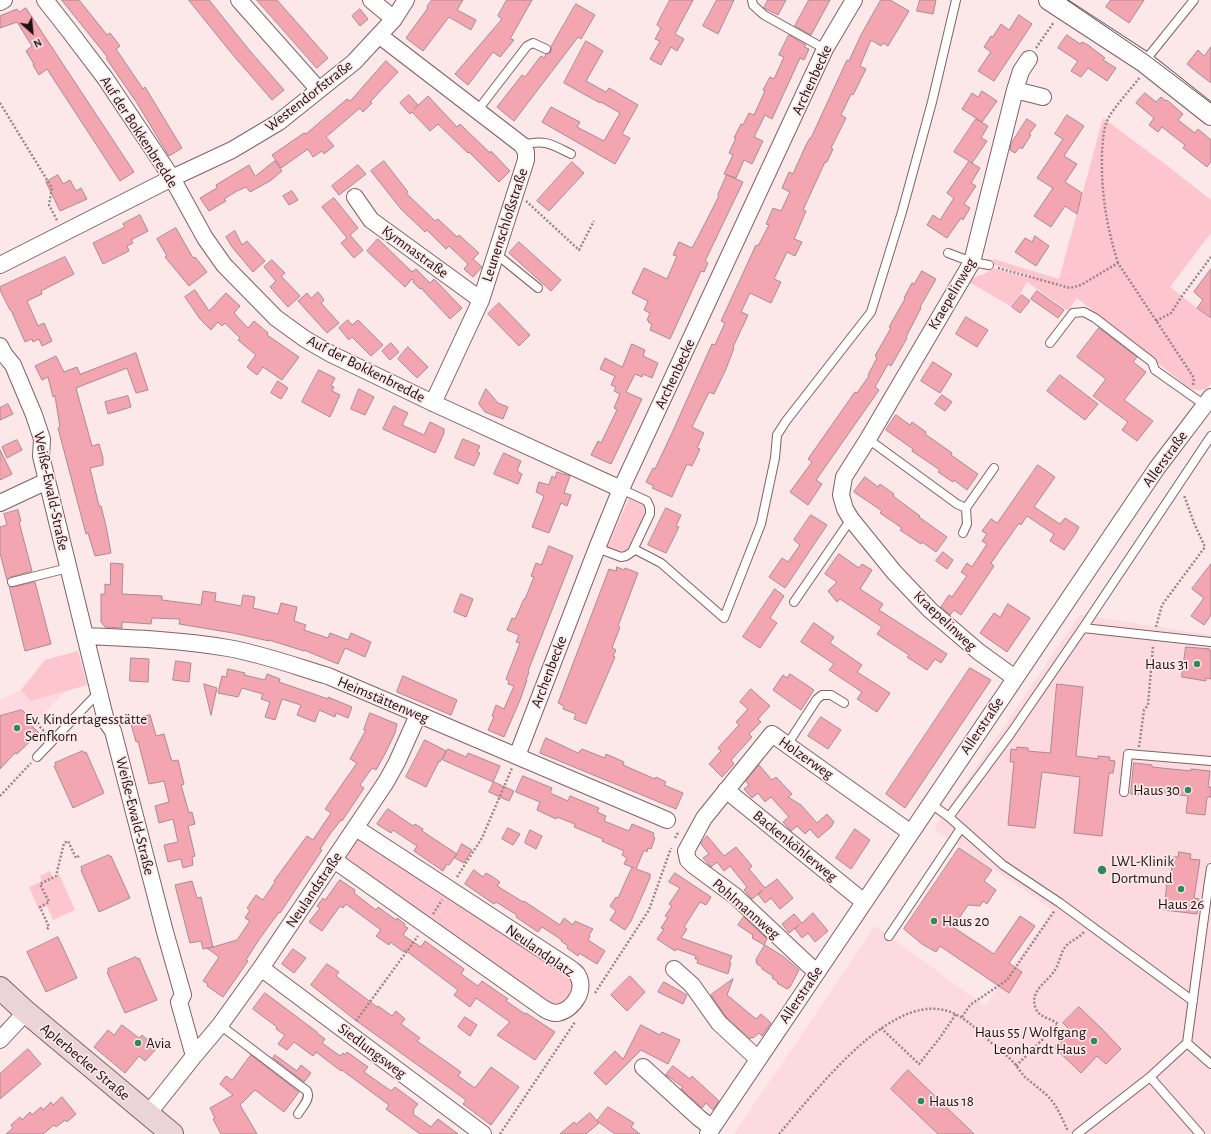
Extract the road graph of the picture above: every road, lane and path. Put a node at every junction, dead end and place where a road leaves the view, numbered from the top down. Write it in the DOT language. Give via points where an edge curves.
graph roads {
  1 [pos="4,0"];
  2 [pos="45,0"];
  3 [pos="239,0"];
  4 [pos="371,0"];
  5 [pos="406,0"];
  6 [pos="752,0"];
  7 [pos="854,0"];
  8 [pos="956,0"];
  9 [pos="1194,0"];
  10 [pos="0,2"];
  11 [pos="1056,4"];
  12 [pos="394,19"];
  13 [pos="380,36"];
  14 [pos="825,49"];
  15 [pos="546,50"];
  16 [pos="1029,59"];
  17 [pos="1146,64"];
  18 [pos="319,90"];
  19 [pos="1015,90"];
  20 [pos="1044,97"];
  21 [pos="0,103"];
  22 [pos="477,111"];
  23 [pos="1211,114"];
  24 [pos="522,145"];
  25 [pos="571,154"];
  26 [pos="172,178"];
  27 [pos="516,191"];
  28 [pos="355,197"];
  29 [pos="594,221"];
  30 [pos="64,232"];
  31 [pos="495,253"];
  32 [pos="948,253"];
  33 [pos="1211,257"];
  34 [pos="972,262"];
  35 [pos="1118,263"];
  36 [pos="0,265"];
  37 [pos="990,265"];
  38 [pos="538,288"];
  39 [pos="481,300"];
  40 [pos="1156,321"];
  41 [pos="1050,343"];
  42 [pos="0,346"];
  43 [pos="1205,402"];
  44 [pos="434,403"];
  45 [pos="1211,436"];
  46 [pos="868,439"];
  47 [pos="994,468"];
  48 [pos="47,481"];
  49 [pos="1180,484"];
  50 [pos="621,489"];
  51 [pos="0,503"];
  52 [pos="966,508"];
  53 [pos="851,519"];
  54 [pos="963,533"];
  55 [pos="596,548"];
  56 [pos="634,549"];
  57 [pos="68,568"];
  58 [pos="12,582"];
  59 [pos="794,602"];
  60 [pos="1083,628"];
  61 [pos="1153,635"];
  62 [pos="85,636"];
  63 [pos="1211,642"];
  64 [pos="1015,678"];
  65 [pos="99,692"];
  66 [pos="844,703"];
  67 [pos="418,715"];
  68 [pos="34,721"];
  69 [pos="54,740"];
  70 [pos="787,745"];
  71 [pos="1138,755"];
  72 [pos="517,756"];
  73 [pos="37,757"];
  74 [pos="1211,761"];
  75 [pos="726,790"];
  76 [pos="1124,792"];
  77 [pos="0,796"];
  78 [pos="930,803"];
  79 [pos="949,817"];
  80 [pos="673,825"];
  81 [pos="356,828"];
  82 [pos="961,828"];
  83 [pos="911,833"];
  84 [pos="690,842"];
  85 [pos="79,856"];
  86 [pos="334,860"];
  87 [pos="1211,868"];
  88 [pos="1210,888"];
  89 [pos="449,889"];
  90 [pos="864,902"];
  91 [pos="1060,903"];
  92 [pos="426,925"];
  93 [pos="1089,926"];
  94 [pos="47,929"];
  95 [pos="889,936"];
  96 [pos="261,968"];
  97 [pos="674,969"];
  98 [pos="816,972"];
  99 [pos="0,988"];
  100 [pos="591,998"];
  101 [pos="1193,1002"];
  102 [pos="26,1012"];
  103 [pos="956,1014"];
  104 [pos="578,1017"];
  105 [pos="962,1017"];
  106 [pos="220,1025"];
  107 [pos="881,1028"];
  108 [pos="348,1033"];
  109 [pos="0,1040"];
  110 [pos="1187,1043"];
  111 [pos="194,1056"];
  112 [pos="758,1059"];
  113 [pos="1211,1064"];
  114 [pos="1016,1066"];
  115 [pos="643,1067"];
  116 [pos="1150,1077"];
  117 [pos="148,1114"];
  118 [pos="298,1114"];
  119 [pos="710,1131"];
  120 [pos="172,1134"];
  121 [pos="483,1134"];
  122 [pos="500,1134"];
  123 [pos="779,1134"];
  124 [pos="1070,1134"];
  125 [pos="1077,1134"];
  126 [pos="1200,1134"];
  1 -- 10 [label="street"];
  2 -- 26 [label="street, Auf der Bokkenbredde" via="105,78"];
  3 -- 18 [label="street"];
  4 -- 12 [label="street"];
  5 -- 12 [label="street, Westendorfstraße"];
  6 -- 14 [label="lane" via="753,5 764,15"];
  7 -- 14 [label="street, Archenbecke"];
  8 -- 56 [label="lane" via="902,212 870,312 777,435 775,458 761,524 724,618 661,563"];
  9 -- 17 [label="lane"];
  11 -- 16 [label="path"];
  11 -- 17 [label="street"];
  12 -- 13 [label="street, Westendorfstraße"];
  13 -- 18 [label="street, Westendorfstraße" via="354,62"];
  13 -- 22 [label="street, Leunenschloßstraße"];
  14 -- 50 [label="street, Archenbecke"];
  15 -- 22 [label="lane" via="533,43 527,46"];
  16 -- 19 [label="street, Kraepelinweg"];
  17 -- 23 [label="street"];
  17 -- 35 [label="path" via="1108,118 1105,127 1102,186 1105,216"];
  18 -- 26 [label="street, Westendorfstraße" via="279,122 232,150"];
  19 -- 20 [label="street"];
  19 -- 34 [label="street, Kraepelinweg"];
  21 -- 30 [label="path" via="52,188 49,205"];
  22 -- 24 [label="street, Leunenschloßstraße"];
  24 -- 25 [label="lane" via="548,143"];
  24 -- 27 [label="street, Leunenschloßstraße" via="526,152 526,160"];
  26 -- 30 [label="street, Westendorfstraße"];
  26 -- 44 [label="street, Auf der Bokkenbredde" via="205,238 224,265 276,318 331,354"];
  27 -- 29 [label="path" via="580,250"];
  27 -- 31 [label="street, Leunenschloßstraße"];
  28 -- 39 [label="street, Kymnastraße" via="371,220"];
  30 -- 36 [label="street, Westendorfstraße"];
  31 -- 38 [label="lane"];
  31 -- 39 [label="street, Leunenschloßstraße"];
  32 -- 34 [label="lane"];
  33 -- 40 [label="path" via="1171,313"];
  34 -- 37 [label="lane"];
  34 -- 46 [label="street, Kraepelinweg"];
  35 -- 37 [label="path" via="1070,288"];
  35 -- 40 [label="path"];
  39 -- 44 [label="street, Leunenschloßstraße"];
  40 -- 43 [label="path" via="1194,378"];
  41 -- 43 [label="lane" via="1073,313 1084,312 1152,362 1155,370"];
  42 -- 48 [label="street, Weiße-Ewald-Straße" via="13,365 34,415 42,439 41,456"];
  43 -- 64 [label="street, Allerstraße" via="1157,468"];
  44 -- 50 [label="street, Auf der Bokkenbredde"];
  45 -- 49 [label="lane"];
  46 -- 52 [label="lane"];
  46 -- 53 [label="street, Kraepelinweg" via="844,477 841,495"];
  47 -- 52 [label="lane"];
  48 -- 51 [label="street"];
  48 -- 57 [label="street, Weiße-Ewald-Straße"];
  49 -- 60 [label="lane"];
  49 -- 61 [label="path" via="1205,547 1162,605"];
  50 -- 55 [label="street, Archenbecke"];
  50 -- 56 [label="lane" via="646,501 650,508 650,514"];
  52 -- 54 [label="lane" via="967,524"];
  53 -- 59 [label="lane"];
  53 -- 64 [label="street, Kraepelinweg" via="894,572 930,610 979,652"];
  55 -- 56 [label="lane" via="620,557 626,556"];
  55 -- 72 [label="street, Archenbecke"];
  57 -- 58 [label="lane"];
  57 -- 62 [label="street, Weiße-Ewald-Straße"];
  60 -- 61 [label="lane"];
  60 -- 79 [label="lane"];
  61 -- 63 [label="lane"];
  61 -- 71 [label="path" via="1148,705 1144,710"];
  62 -- 65 [label="street, Weiße-Ewald-Straße"];
  62 -- 67 [label="street, Heimstättenweg" via="147,638 228,648 328,676"];
  64 -- 78 [label="street, Allerstraße"];
  65 -- 69 [label="lane"];
  65 -- 111 [label="street, Weiße-Ewald-Straße" via="106,721 113,731 183,995 179,1002"];
  66 -- 70 [label="lane" via="831,695 822,695"];
  67 -- 72 [label="street, Heimstättenweg"];
  67 -- 81 [label="street, Neulandstraße" via="390,776"];
  68 -- 69 [label="path"];
  69 -- 73 [label="lane"];
  70 -- 75 [label="street, Holzerweg" via="772,734"];
  70 -- 83 [label="street, Holzerweg"];
  71 -- 74 [label="lane"];
  71 -- 76 [label="lane" via="1128,754"];
  72 -- 80 [label="street, Heimstättenweg"];
  72 -- 89 [label="path" via="482,838"];
  73 -- 77 [label="path"];
  75 -- 84 [label="street, Holzerweg" via="704,818"];
  75 -- 90 [label="street, Backenköhlerweg"];
  78 -- 79 [label="lane"];
  78 -- 83 [label="street, Allerstraße"];
  79 -- 82 [label="lane"];
  80 -- 84 [label="path"];
  80 -- 100 [label="path" via="664,866 649,910"];
  81 -- 86 [label="street, Neulandstraße"];
  81 -- 89 [label="street, Neulandplatz"];
  82 -- 91 [label="lane" via="1003,865"];
  82 -- 95 [label="lane"];
  83 -- 90 [label="street, Allerstraße"];
  84 -- 98 [label="street, Pohlmannweg" via="686,852 688,860 735,896"];
  85 -- 94 [label="path" via="76,858 68,841 64,843 56,876 40,884 49,902 40,907 50,927"];
  86 -- 92 [label="street, Neulandplatz"];
  86 -- 96 [label="street, Neulandstraße"];
  87 -- 88 [label="lane"];
  88 -- 101 [label="lane"];
  89 -- 92 [label="path"];
  89 -- 92 [label="street, Neulandplatz" via="570,968 580,980 578,997 565,1010 549,1012"];
  90 -- 98 [label="street, Allerstraße"];
  91 -- 93 [label="lane"];
  91 -- 105 [label="path" via="1007,980 970,1005"];
  92 -- 108 [label="path"];
  93 -- 101 [label="lane"];
  93 -- 114 [label="path" via="1082,935 1066,946 1055,970 1039,986 1036,994 1036,1010 1058,1024"];
  96 -- 106 [label="street, Neulandstraße"];
  96 -- 108 [label="street, Siedlungsweg"];
  97 -- 112 [label="street" via="692,985 719,1023"];
  98 -- 112 [label="street, Allerstraße"];
  99 -- 102 [label="main road, Aplerbecker Straße"];
  101 -- 110 [label="lane"];
  102 -- 109 [label="street"];
  102 -- 117 [label="main road, Aplerbecker Straße"];
  103 -- 105 [label="path"];
  103 -- 107 [label="path" via="929,1009 902,1016"];
  103 -- 107 [label="path" via="919,1064"];
  104 -- 122 [label="path"];
  105 -- 114 [label="path"];
  106 -- 111 [label="street, Neulandstraße"];
  106 -- 118 [label="lane" via="307,1090 308,1099"];
  107 -- 123 [label="path" via="833,1071"];
  108 -- 121 [label="street, Siedlungsweg"];
  110 -- 113 [label="lane"];
  110 -- 116 [label="lane"];
  111 -- 117 [label="street"];
  112 -- 119 [label="street, Allerstraße"];
  114 -- 124 [label="path" via="1052,1100"];
  115 -- 119 [label="street, Allerstraße"];
  116 -- 125 [label="lane"];
  116 -- 126 [label="lane"];
  117 -- 120 [label="main road, Aplerbecker Straße"];
}
